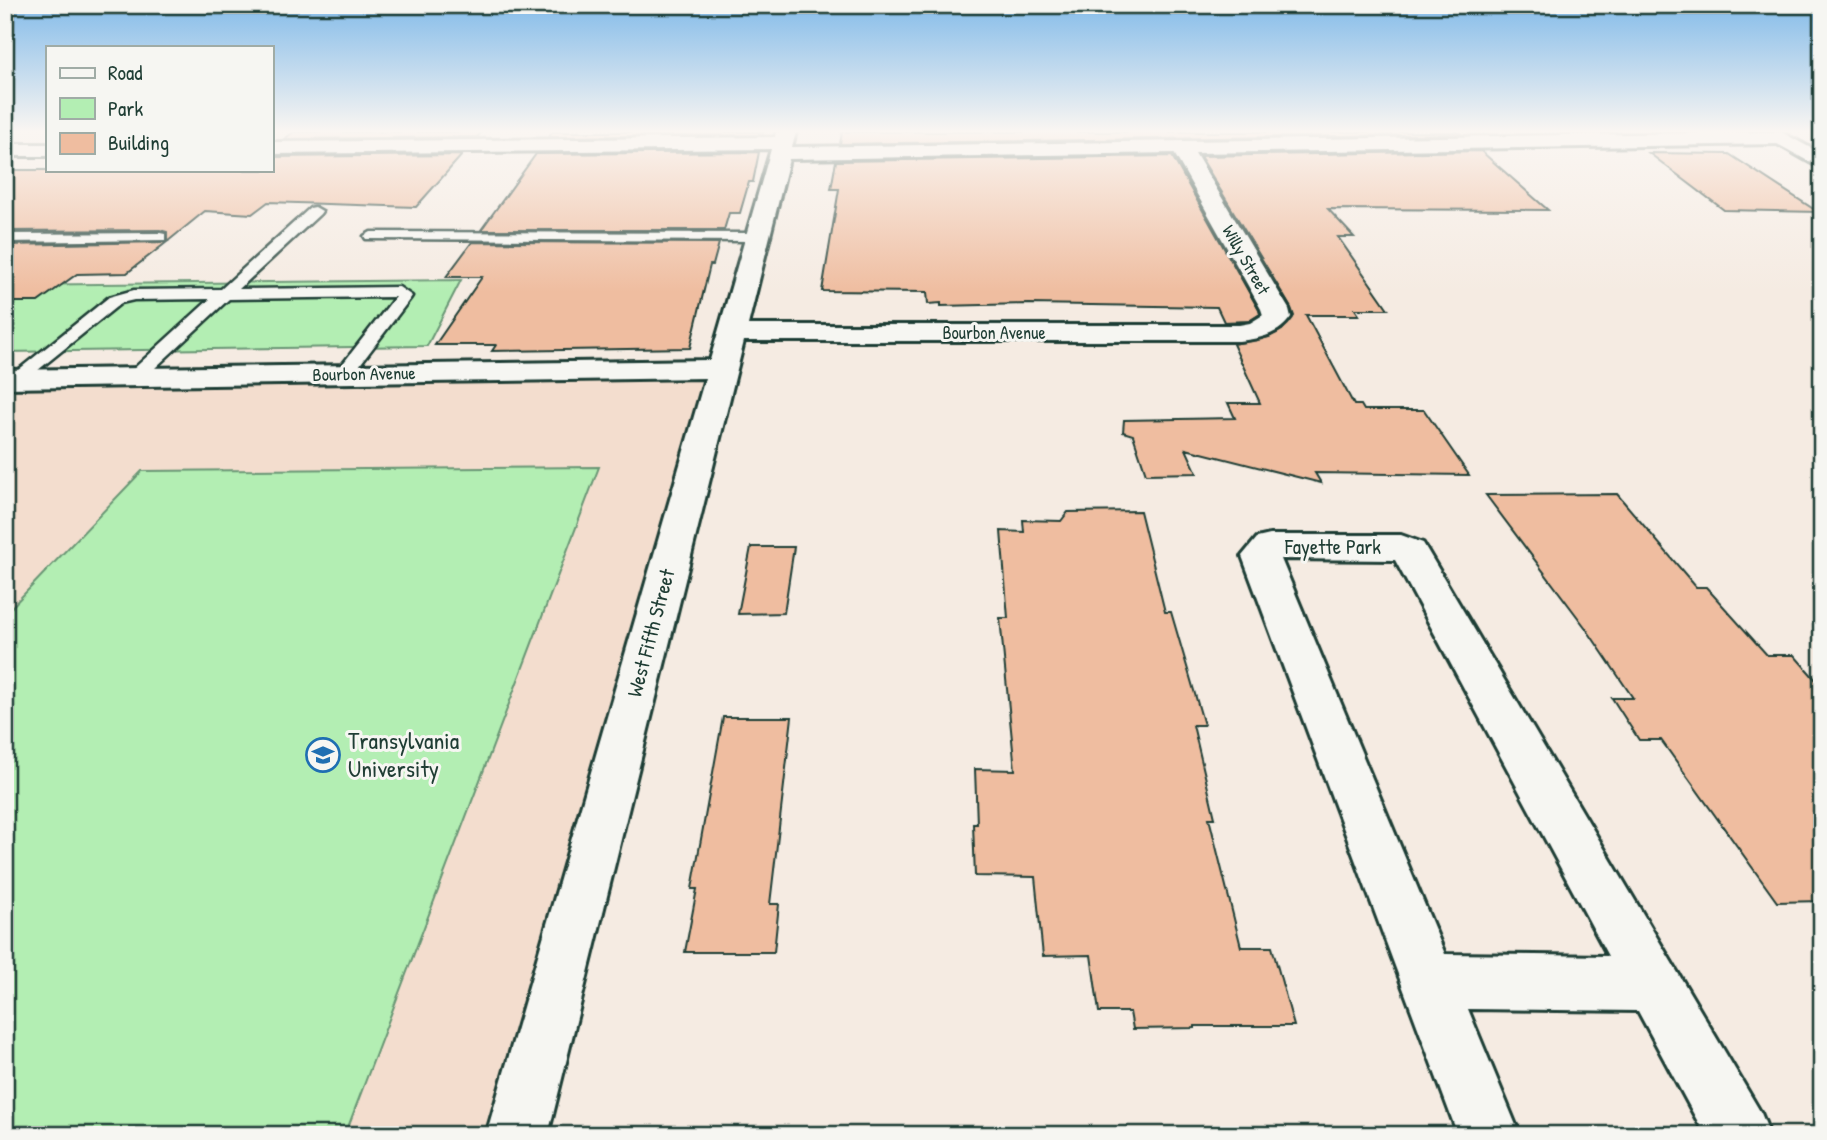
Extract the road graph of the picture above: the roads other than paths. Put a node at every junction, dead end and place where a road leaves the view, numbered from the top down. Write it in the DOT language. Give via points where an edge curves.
graph roads {
  1 [pos="771,185"];
  2 [pos="1203,185"];
  3 [pos="315,211"];
  4 [pos="371,236"];
  5 [pos="160,237"];
  6 [pos="757,237"];
  7 [pos="5,238"];
  8 [pos="223,295"];
  9 [pos="1258,331"];
  10 [pos="727,351"];
  11 [pos="343,374"];
  12 [pos="135,377"];
  13 [pos="11,379"];
  14 [pos="1429,981"];
  15 [pos="1654,984"];
  16 [pos="517,1135"];
  17 [pos="1489,1135"];
  18 [pos="1739,1135"];
  1 -- 6 [label="street, West Fifth Street"];
  2 -- 9 [label="street, Willy Street" via="1275,309 1277,317"];
  3 -- 8 [label="lane"];
  4 -- 6 [label="lane"];
  5 -- 7 [label="lane"];
  6 -- 10 [label="street, West Fifth Street"];
  8 -- 11 [label="lane" via="399,292 404,296"];
  8 -- 12 [label="lane"];
  8 -- 13 [label="lane" via="134,295 115,300"];
  9 -- 10 [label="street, Bourbon Avenue"];
  10 -- 11 [label="street, Bourbon Avenue"];
  10 -- 16 [label="street, West Fifth Street"];
  11 -- 12 [label="street, Bourbon Avenue"];
  12 -- 13 [label="street, Bourbon Avenue"];
  14 -- 15 [label="street"];
  14 -- 15 [label="street, Fayette Park" via="1261,556 1270,547 1401,547 1410,552"];
  14 -- 17 [label="street, Fayette Park"];
  15 -- 18 [label="street, Fayette Park"];
}
